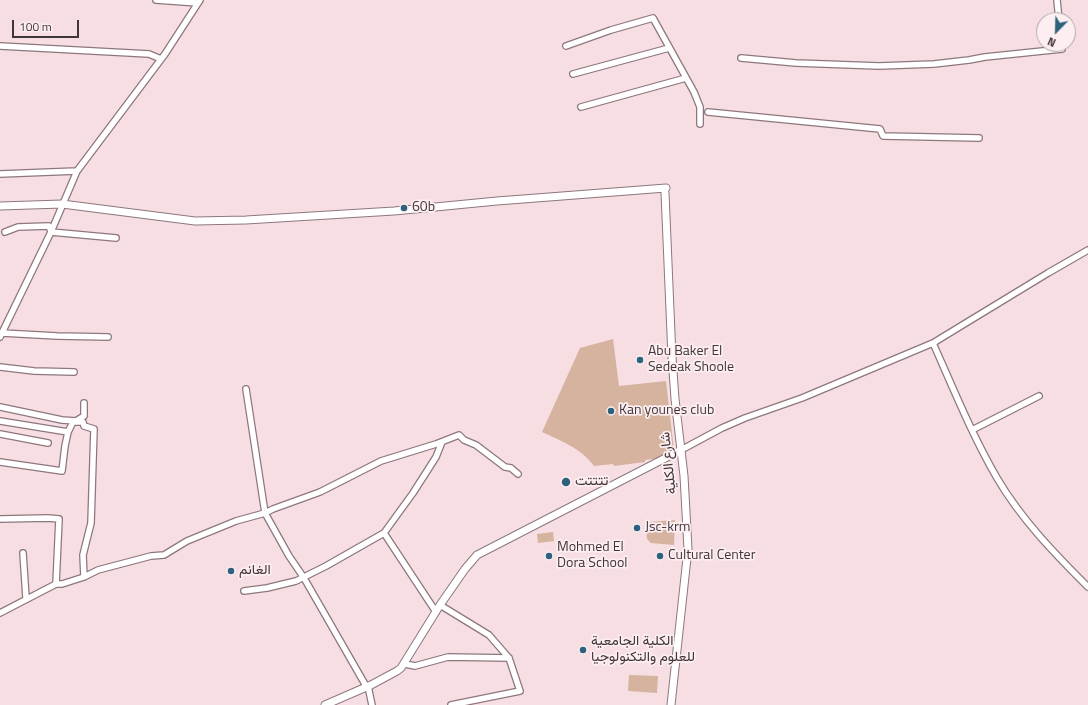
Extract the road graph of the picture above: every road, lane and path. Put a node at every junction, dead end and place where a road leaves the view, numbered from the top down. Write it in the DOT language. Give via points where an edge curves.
graph roads {
  1 [pos="156,0"];
  2 [pos="1057,0"];
  3 [pos="199,2"];
  4 [pos="1058,12"];
  5 [pos="0,46"];
  6 [pos="566,46"];
  7 [pos="669,48"];
  8 [pos="1036,52"];
  9 [pos="741,58"];
  10 [pos="161,59"];
  11 [pos="573,74"];
  12 [pos="686,78"];
  13 [pos="581,108"];
  14 [pos="708,112"];
  15 [pos="700,124"];
  16 [pos="979,138"];
  17 [pos="77,171"];
  18 [pos="0,174"];
  19 [pos="62,204"];
  20 [pos="0,206"];
  21 [pos="5,232"];
  22 [pos="52,232"];
  23 [pos="116,238"];
  24 [pos="1088,250"];
  25 [pos="1,335"];
  26 [pos="108,337"];
  27 [pos="933,343"];
  28 [pos="0,367"];
  29 [pos="74,372"];
  30 [pos="246,390"];
  31 [pos="1039,396"];
  32 [pos="84,403"];
  33 [pos="0,407"];
  34 [pos="0,421"];
  35 [pos="972,430"];
  36 [pos="68,432"];
  37 [pos="0,434"];
  38 [pos="442,442"];
  39 [pos="48,443"];
  40 [pos="681,450"];
  41 [pos="0,462"];
  42 [pos="518,474"];
  43 [pos="265,514"];
  44 [pos="0,519"];
  45 [pos="384,533"];
  46 [pos="23,554"];
  47 [pos="84,577"];
  48 [pos="304,578"];
  49 [pos="56,584"];
  50 [pos="1088,586"];
  51 [pos="244,591"];
  52 [pos="26,598"];
  53 [pos="440,605"];
  54 [pos="436,612"];
  55 [pos="0,613"];
  56 [pos="508,658"];
  57 [pos="405,664"];
  58 [pos="367,686"];
  59 [pos="325,705"];
  60 [pos="372,705"];
  61 [pos="451,705"];
  62 [pos="671,705"];
  1 -- 3 [label="street"];
  2 -- 4 [label="street"];
  3 -- 10 [label="street"];
  5 -- 10 [label="street" via="149,54"];
  6 -- 7 [label="street" via="653,18"];
  7 -- 11 [label="street"];
  7 -- 12 [label="street"];
  8 -- 9 [label="street" via="948,62 879,66"];
  10 -- 17 [label="street"];
  12 -- 13 [label="street"];
  12 -- 15 [label="street" via="700,107"];
  14 -- 16 [label="street" via="880,129 883,136"];
  17 -- 18 [label="street"];
  17 -- 19 [label="street"];
  19 -- 20 [label="street"];
  19 -- 22 [label="street"];
  19 -- 40 [label="street, شارع الكلية" via="195,221 246,220 666,191 672,357"];
  21 -- 22 [label="street" via="18,227 48,226"];
  22 -- 23 [label="street"];
  22 -- 25 [label="street"];
  24 -- 27 [label="street"];
  25 -- 26 [label="street"];
  27 -- 35 [label="street"];
  27 -- 40 [label="street" via="802,398 745,418"];
  28 -- 29 [label="street"];
  30 -- 43 [label="street"];
  31 -- 35 [label="street"];
  32 -- 33 [label="street" via="84,416 76,421"];
  34 -- 36 [label="street"];
  35 -- 50 [label="street" via="997,478 1030,525"];
  36 -- 41 [label="street" via="62,471"];
  36 -- 47 [label="street" via="73,422 83,422 84,426 94,429 91,523 83,555"];
  37 -- 39 [label="street"];
  38 -- 42 [label="street" via="459,435"];
  38 -- 43 [label="street" via="381,461 320,492"];
  38 -- 45 [label="street" via="436,457"];
  40 -- 53 [label="street" via="477,555"];
  40 -- 62 [label="street, شارع الكلية" via="688,549"];
  43 -- 47 [label="street" via="201,535 164,555 98,570"];
  43 -- 48 [label="street"];
  44 -- 49 [label="street" via="58,519"];
  45 -- 48 [label="street"];
  45 -- 54 [label="street"];
  46 -- 52 [label="street"];
  47 -- 49 [label="street"];
  48 -- 51 [label="street" via="286,584"];
  48 -- 58 [label="street"];
  49 -- 52 [label="street"];
  52 -- 55 [label="street"];
  53 -- 54 [label="street"];
  53 -- 56 [label="street" via="489,636"];
  54 -- 57 [label="street"];
  56 -- 57 [label="street" via="448,657 415,666"];
  56 -- 61 [label="street" via="520,691"];
  57 -- 58 [label="street" via="397,671"];
  58 -- 59 [label="street"];
  58 -- 60 [label="street"];
}
